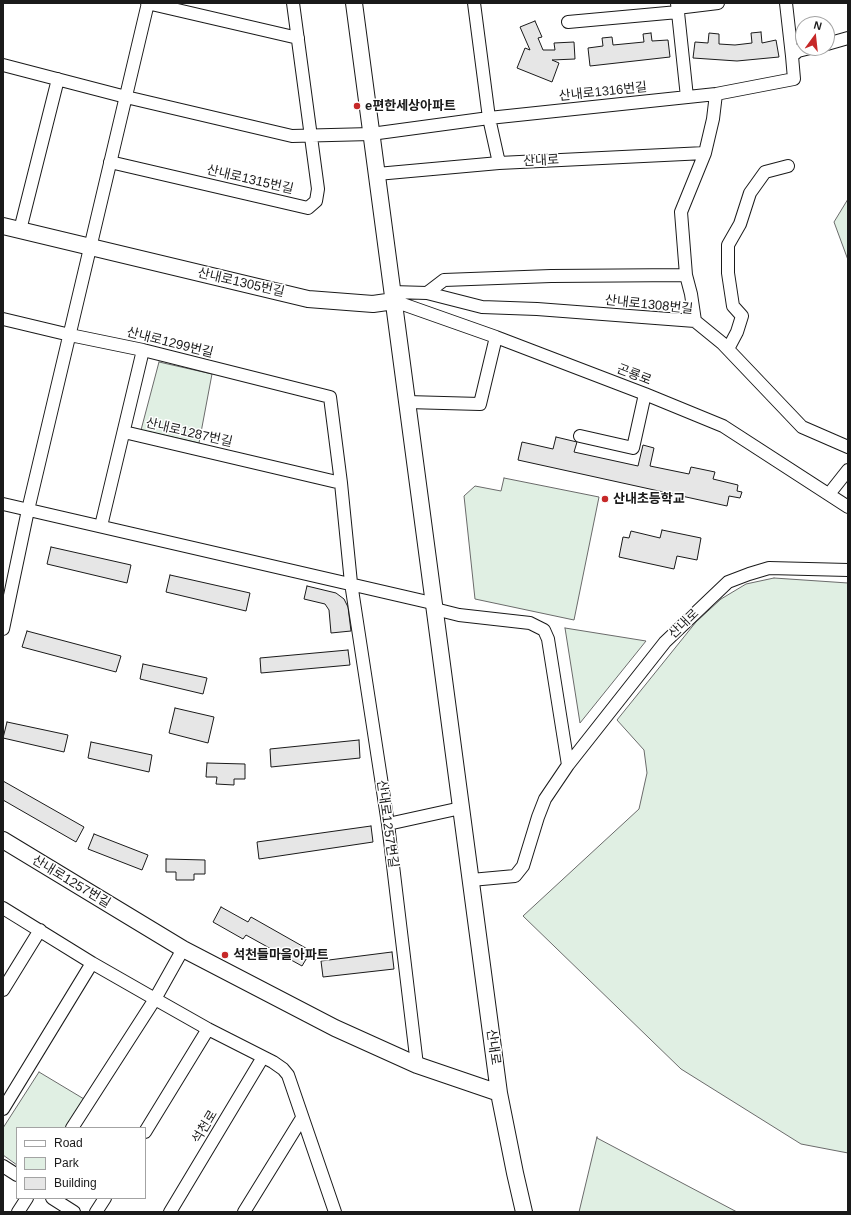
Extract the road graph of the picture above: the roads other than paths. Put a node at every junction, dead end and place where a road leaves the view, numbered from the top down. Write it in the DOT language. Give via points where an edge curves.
graph roads {
  1 [pos="147,3"];
  2 [pos="293,3"];
  3 [pos="354,3"];
  4 [pos="474,3"];
  5 [pos="718,3"];
  6 [pos="786,3"];
  7 [pos="677,8"];
  8 [pos="568,22"];
  9 [pos="298,38"];
  10 [pos="848,38"];
  11 [pos="835,42"];
  12 [pos="795,54"];
  13 [pos="792,56"];
  14 [pos="3,65"];
  15 [pos="58,79"];
  16 [pos="716,94"];
  17 [pos="126,97"];
  18 [pos="687,97"];
  19 [pos="489,118"];
  20 [pos="371,134"];
  21 [pos="311,135"];
  22 [pos="706,153"];
  23 [pos="110,162"];
  24 [pos="498,164"];
  25 [pos="788,166"];
  26 [pos="377,174"];
  27 [pos="3,226"];
  28 [pos="20,230"];
  29 [pos="91,247"];
  30 [pos="686,275"];
  31 [pos="427,293"];
  32 [pos="393,296"];
  33 [pos="3,318"];
  34 [pos="695,321"];
  35 [pos="70,335"];
  36 [pos="496,338"];
  37 [pos="728,349"];
  38 [pos="143,350"];
  39 [pos="645,394"];
  40 [pos="407,402"];
  41 [pos="124,432"];
  42 [pos="580,436"];
  43 [pos="848,447"];
  44 [pos="848,470"];
  45 [pos="341,483"];
  46 [pos="829,494"];
  47 [pos="3,504"];
  48 [pos="848,507"];
  49 [pos="28,510"];
  50 [pos="101,526"];
  51 [pos="848,570"];
  52 [pos="351,583"];
  53 [pos="434,610"];
  54 [pos="3,629"];
  55 [pos="568,765"];
  56 [pos="461,808"];
  57 [pos="388,824"];
  58 [pos="3,840"];
  59 [pos="471,880"];
  60 [pos="3,908"];
  61 [pos="40,930"];
  62 [pos="183,949"];
  63 [pos="92,963"];
  64 [pos="3,990"];
  65 [pos="155,1000"];
  66 [pos="208,1029"];
  67 [pos="263,1057"];
  68 [pos="417,1065"];
  69 [pos="499,1093"];
  70 [pos="3,1109"];
  71 [pos="302,1118"];
  72 [pos="73,1127"];
  73 [pos="146,1130"];
  74 [pos="3,1166"];
  75 [pos="16,1174"];
  76 [pos="25,1199"];
  77 [pos="54,1199"];
  78 [pos="104,1199"];
  79 [pos="334,1211"];
  80 [pos="18,1212"];
  81 [pos="74,1212"];
  82 [pos="96,1212"];
  83 [pos="170,1212"];
  84 [pos="244,1212"];
  85 [pos="524,1212"];
  1 -- 9 [label="street"];
  1 -- 17 [label="street"];
  2 -- 9 [label="street, 산내로1315번길"];
  3 -- 20 [label="main road, 산내로"];
  4 -- 19 [label="street"];
  5 -- 7 [label="street"];
  6 -- 13 [label="street"];
  7 -- 8 [label="street"];
  7 -- 18 [label="street"];
  9 -- 21 [label="street, 산내로1315번길"];
  10 -- 11 [label="street"];
  12 -- 13 [label="street"];
  13 -- 16 [label="street, 산내로1316번길" via="794,79"];
  14 -- 15 [label="street"];
  15 -- 17 [label="street"];
  15 -- 28 [label="street"];
  16 -- 18 [label="street, 산내로1316번길"];
  16 -- 22 [label="street"];
  17 -- 21 [label="street" via="292,136"];
  17 -- 23 [label="street"];
  18 -- 19 [label="street, 산내로1316번길"];
  19 -- 20 [label="street, 산내로1316번길"];
  19 -- 24 [label="street"];
  20 -- 21 [label="street"];
  20 -- 26 [label="main road, 산내로"];
  21 -- 23 [label="street, 산내로1315번길" via="318,189 316,201 308,208"];
  22 -- 24 [label="street, 산내로"];
  22 -- 30 [label="street" via="681,212"];
  23 -- 29 [label="street"];
  24 -- 26 [label="street, 산내로"];
  25 -- 37 [label="street" via="765,172 750,193 740,224 728,246 728,273 733,306 742,316 738,332"];
  26 -- 32 [label="main road, 산내로"];
  27 -- 28 [label="main road, 산내로1305번길"];
  28 -- 29 [label="main road, 산내로1305번길"];
  29 -- 32 [label="main road, 산내로1305번길" via="308,299 373,304"];
  29 -- 35 [label="street"];
  30 -- 31 [label="street, 산내로1308번길" via="444,280"];
  30 -- 34 [label="street"];
  31 -- 32 [label="street, 산내로1308번길"];
  31 -- 34 [label="street, 산내로1308번길" via="482,307"];
  32 -- 36 [label="street, 곤룡로"];
  32 -- 40 [label="main road, 산내로"];
  33 -- 35 [label="street, 산내로1299번길"];
  34 -- 37 [label="street, 산내로1308번길"];
  35 -- 38 [label="street, 산내로1299번길"];
  35 -- 49 [label="street"];
  36 -- 39 [label="street, 곤룡로"];
  36 -- 40 [label="street" via="480,404"];
  37 -- 43 [label="street, 산내로1308번길" via="802,427"];
  38 -- 41 [label="street"];
  38 -- 45 [label="street, 산내로1299번길" via="330,397"];
  39 -- 42 [label="street" via="633,448"];
  39 -- 46 [label="street, 곤룡로" via="723,426"];
  40 -- 53 [label="main road, 산내로"];
  41 -- 45 [label="street, 산내로1287번길"];
  41 -- 50 [label="street"];
  44 -- 46 [label="street"];
  45 -- 52 [label="street"];
  46 -- 48 [label="street, 곤룡로"];
  47 -- 49 [label="street"];
  49 -- 50 [label="street"];
  49 -- 54 [label="street"];
  50 -- 52 [label="street"];
  51 -- 55 [label="street, 산내로" via="769,568 728,582 665,642"];
  52 -- 53 [label="street" via="432,602"];
  52 -- 57 [label="street, 산내로1257번길"];
  53 -- 55 [label="street" via="530,623 544,630 548,639"];
  53 -- 56 [label="main road, 산내로"];
  55 -- 59 [label="street, 산내로" via="545,799 524,866 515,876"];
  56 -- 57 [label="street"];
  56 -- 59 [label="main road, 산내로"];
  57 -- 68 [label="street, 산내로1257번길"];
  58 -- 62 [label="main road, 산내로1257번길"];
  59 -- 69 [label="main road, 산내로"];
  60 -- 61 [label="street"];
  61 -- 63 [label="street"];
  61 -- 64 [label="street"];
  62 -- 65 [label="street"];
  62 -- 68 [label="main road, 산내로1257번길" via="335,1028"];
  63 -- 65 [label="street"];
  63 -- 70 [label="street"];
  65 -- 66 [label="street"];
  65 -- 72 [label="street"];
  66 -- 67 [label="street"];
  66 -- 73 [label="street"];
  67 -- 71 [label="street" via="283,1069 288,1076"];
  67 -- 83 [label="street, 석천로"];
  68 -- 69 [label="main road, 산내로1257번길"];
  69 -- 85 [label="main road, 산내로"];
  71 -- 79 [label="street"];
  71 -- 84 [label="street"];
  74 -- 75 [label="street"];
  76 -- 80 [label="street"];
  77 -- 81 [label="street"];
  78 -- 82 [label="street"];
}
